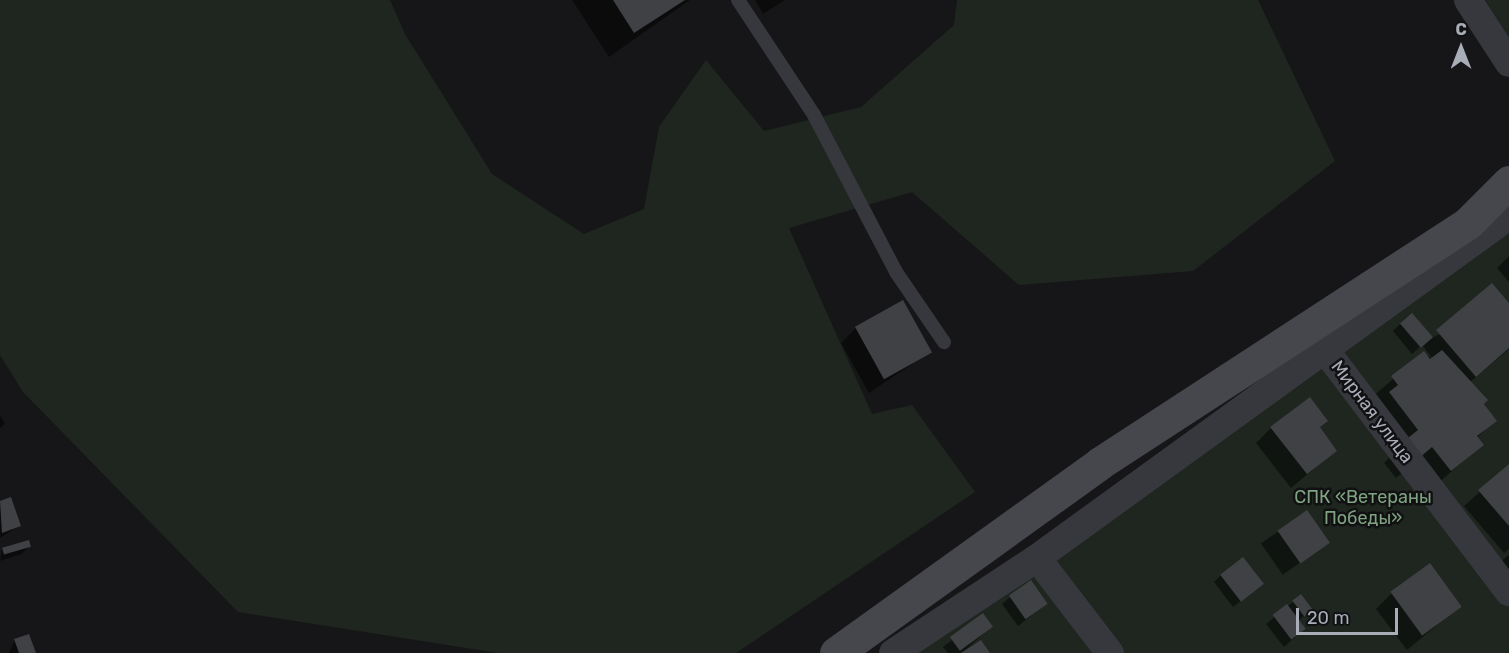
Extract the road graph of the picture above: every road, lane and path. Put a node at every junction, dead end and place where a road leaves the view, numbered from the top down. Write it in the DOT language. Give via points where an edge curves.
graph roads {
  1 [pos="738,0"];
  2 [pos="1468,0"];
  3 [pos="1509,63"];
  4 [pos="1509,182"];
  5 [pos="1509,216"];
  6 [pos="944,342"];
  7 [pos="1323,346"];
  8 [pos="1036,558"];
  9 [pos="1509,592"];
  10 [pos="836,653"];
  11 [pos="894,653"];
  12 [pos="1110,653"];
  1 -- 6 [label="lane" via="814,115 896,272"];
  2 -- 3 [label="street"];
  4 -- 10 [label="street" via="1468,223 1100,463"];
  5 -- 7 [label="street"];
  7 -- 8 [label="street"];
  7 -- 9 [label="street, Мирная улица"];
  8 -- 11 [label="street"];
  8 -- 12 [label="street"];
}
